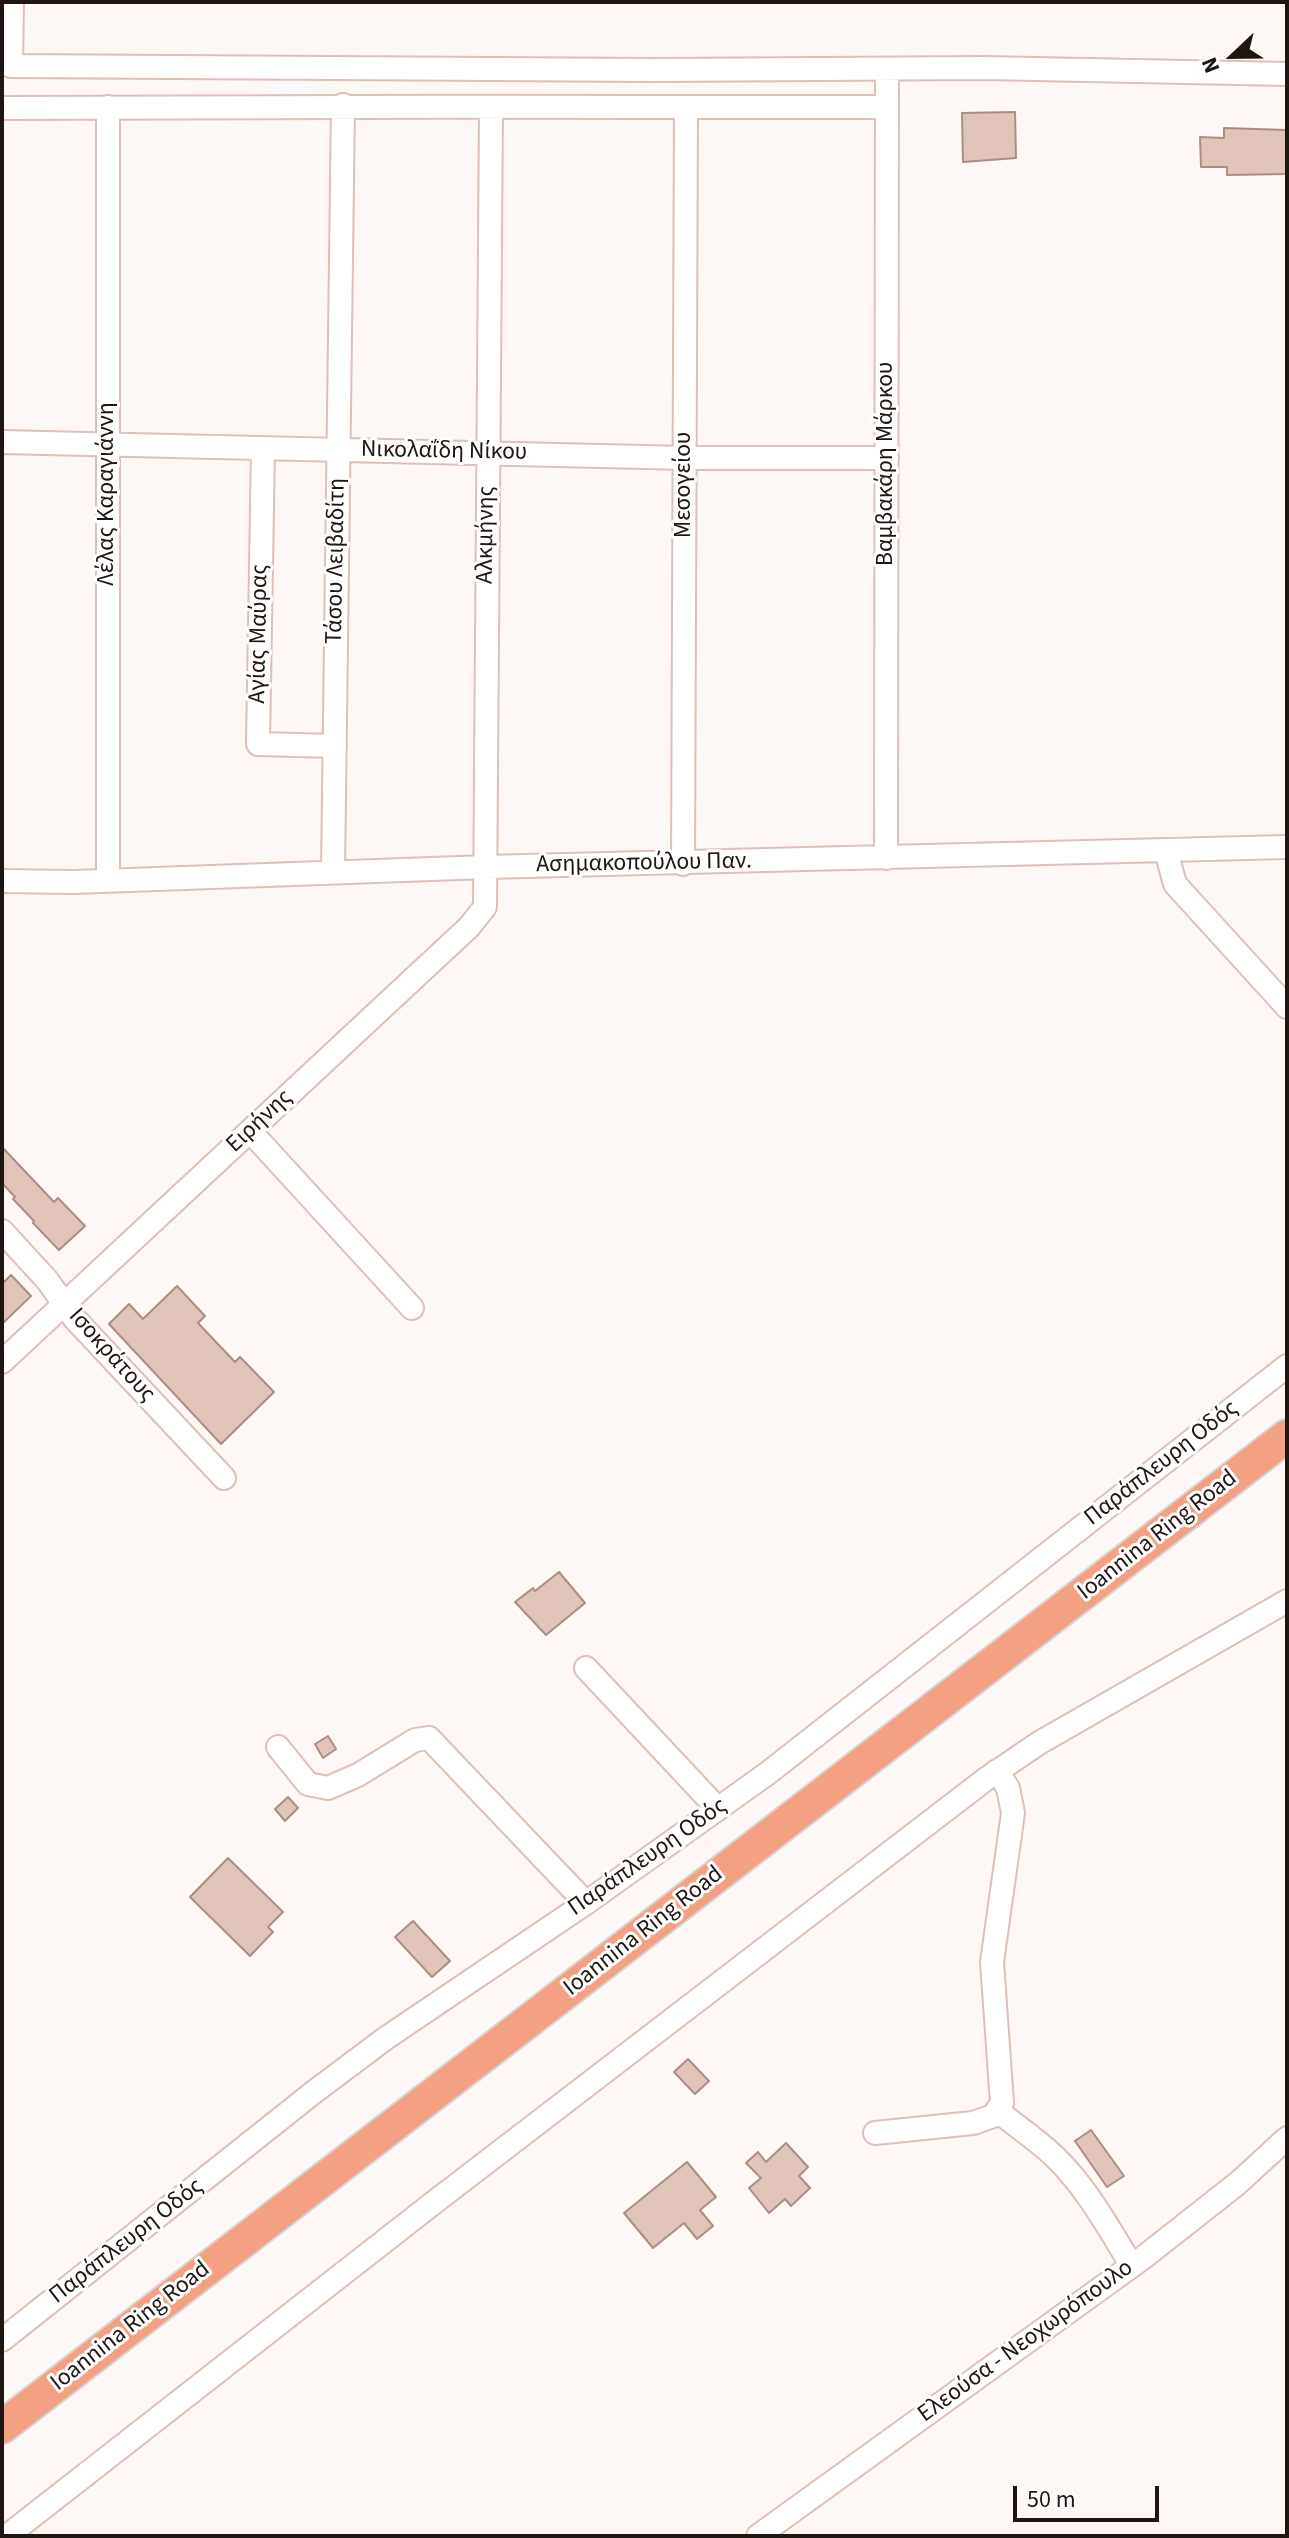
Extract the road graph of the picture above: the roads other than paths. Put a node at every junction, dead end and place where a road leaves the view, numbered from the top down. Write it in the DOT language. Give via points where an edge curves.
graph roads {
  1 [pos="12,2"];
  2 [pos="887,69"];
  3 [pos="653,70"];
  4 [pos="1287,74"];
  5 [pos="343,105"];
  6 [pos="108,107"];
  7 [pos="686,107"];
  8 [pos="887,107"];
  9 [pos="2,108"];
  10 [pos="491,108"];
  11 [pos="652,108"];
  12 [pos="2,442"];
  13 [pos="108,444"];
  14 [pos="263,448"];
  15 [pos="338,449"];
  16 [pos="488,453"];
  17 [pos="686,458"];
  18 [pos="887,458"];
  19 [pos="335,746"];
  20 [pos="1287,847"];
  21 [pos="1166,851"];
  22 [pos="886,858"];
  23 [pos="683,864"];
  24 [pos="486,867"];
  25 [pos="333,872"];
  26 [pos="108,880"];
  27 [pos="2,881"];
  28 [pos="1287,1007"];
  29 [pos="250,1131"];
  30 [pos="2,1231"];
  31 [pos="64,1304"];
  32 [pos="412,1308"];
  33 [pos="2,1362"];
  34 [pos="1287,1366"];
  35 [pos="1287,1436"];
  36 [pos="224,1478"];
  37 [pos="1287,1601"];
  38 [pos="586,1668"];
  39 [pos="278,1747"];
  40 [pos="997,1771"];
  41 [pos="718,1809"];
  42 [pos="586,1903"];
  43 [pos="998,2111"];
  44 [pos="875,2133"];
  45 [pos="1287,2138"];
  46 [pos="1132,2266"];
  47 [pos="2,2340"];
  48 [pos="2,2427"];
  49 [pos="7,2536"];
  50 [pos="758,2536"];
  1 -- 3 [label="street" via="11,66"];
  2 -- 3 [label="street"];
  2 -- 4 [label="street"];
  2 -- 8 [label="street, Βαμβακάρη Μάρκου"];
  3 -- 11 [label="street"];
  5 -- 6 [label="street"];
  5 -- 10 [label="street"];
  5 -- 15 [label="street, Τάσου Λειβαδίτη"];
  6 -- 9 [label="street"];
  6 -- 13 [label="street, Λέλας Καραγιάννη"];
  7 -- 8 [label="street"];
  7 -- 11 [label="street"];
  7 -- 17 [label="street, Μεσογείου"];
  8 -- 18 [label="street, Βαμβακάρη Μάρκου"];
  10 -- 11 [label="street"];
  10 -- 16 [label="street, Αλκμήνης"];
  12 -- 13 [label="street, Νικολαΐδη Νίκου"];
  13 -- 14 [label="street, Νικολαΐδη Νίκου"];
  13 -- 26 [label="street, Λέλας Καραγιάννη"];
  14 -- 15 [label="street, Νικολαΐδη Νίκου"];
  14 -- 19 [label="street, Αγίας Μαύρας" via="258,744"];
  15 -- 16 [label="street, Νικολαΐδη Νίκου"];
  15 -- 19 [label="street, Τάσου Λειβαδίτη"];
  16 -- 17 [label="street, Νικολαΐδη Νίκου"];
  16 -- 24 [label="street, Αλκμήνης"];
  17 -- 18 [label="street, Νικολαΐδη Νίκου"];
  17 -- 23 [label="street, Μεσογείου"];
  18 -- 22 [label="street, Βαμβακάρη Μάρκου"];
  19 -- 25 [label="street, Τάσου Λειβαδίτη"];
  20 -- 21 [label="street, Ασημακοπούλου Παν."];
  21 -- 22 [label="street, Ασημακοπούλου Παν."];
  21 -- 28 [label="street" via="1175,884"];
  22 -- 23 [label="street, Ασημακοπούλου Παν."];
  23 -- 24 [label="street, Ασημακοπούλου Παν."];
  24 -- 25 [label="street, Ασημακοπούλου Παν."];
  24 -- 29 [label="street, Ειρήνης" via="487,901 479,917"];
  25 -- 26 [label="street, Ασημακοπούλου Παν."];
  26 -- 27 [label="street, Ασημακοπούλου Παν."];
  29 -- 31 [label="street, Ειρήνης"];
  29 -- 32 [label="street"];
  30 -- 31 [label="street, Ισοκράτους"];
  31 -- 33 [label="street, Ειρήνης"];
  31 -- 36 [label="street, Ισοκράτους"];
  34 -- 41 [label="street, Παράπλευρη Οδός"];
  35 -- 48 [label="highway, Ioannina Ring Road"];
  37 -- 40 [label="street"];
  38 -- 41 [label="street"];
  39 -- 42 [label="street" via="308,1784 328,1788 415,1740 429,1738"];
  40 -- 43 [label="street" via="1008,1788 1013,1813 992,1962 1002,2086"];
  40 -- 49 [label="street"];
  41 -- 42 [label="street, Παράπλευρη Οδός"];
  42 -- 47 [label="street, Παράπλευρη Οδός" via="374,2047"];
  43 -- 44 [label="street" via="973,2123"];
  43 -- 46 [label="street" via="1066,2169"];
  45 -- 46 [label="street, Ελεούσα - Νεοχωρόπουλο"];
  46 -- 50 [label="street, Ελεούσα - Νεοχωρόπουλο"];
}
